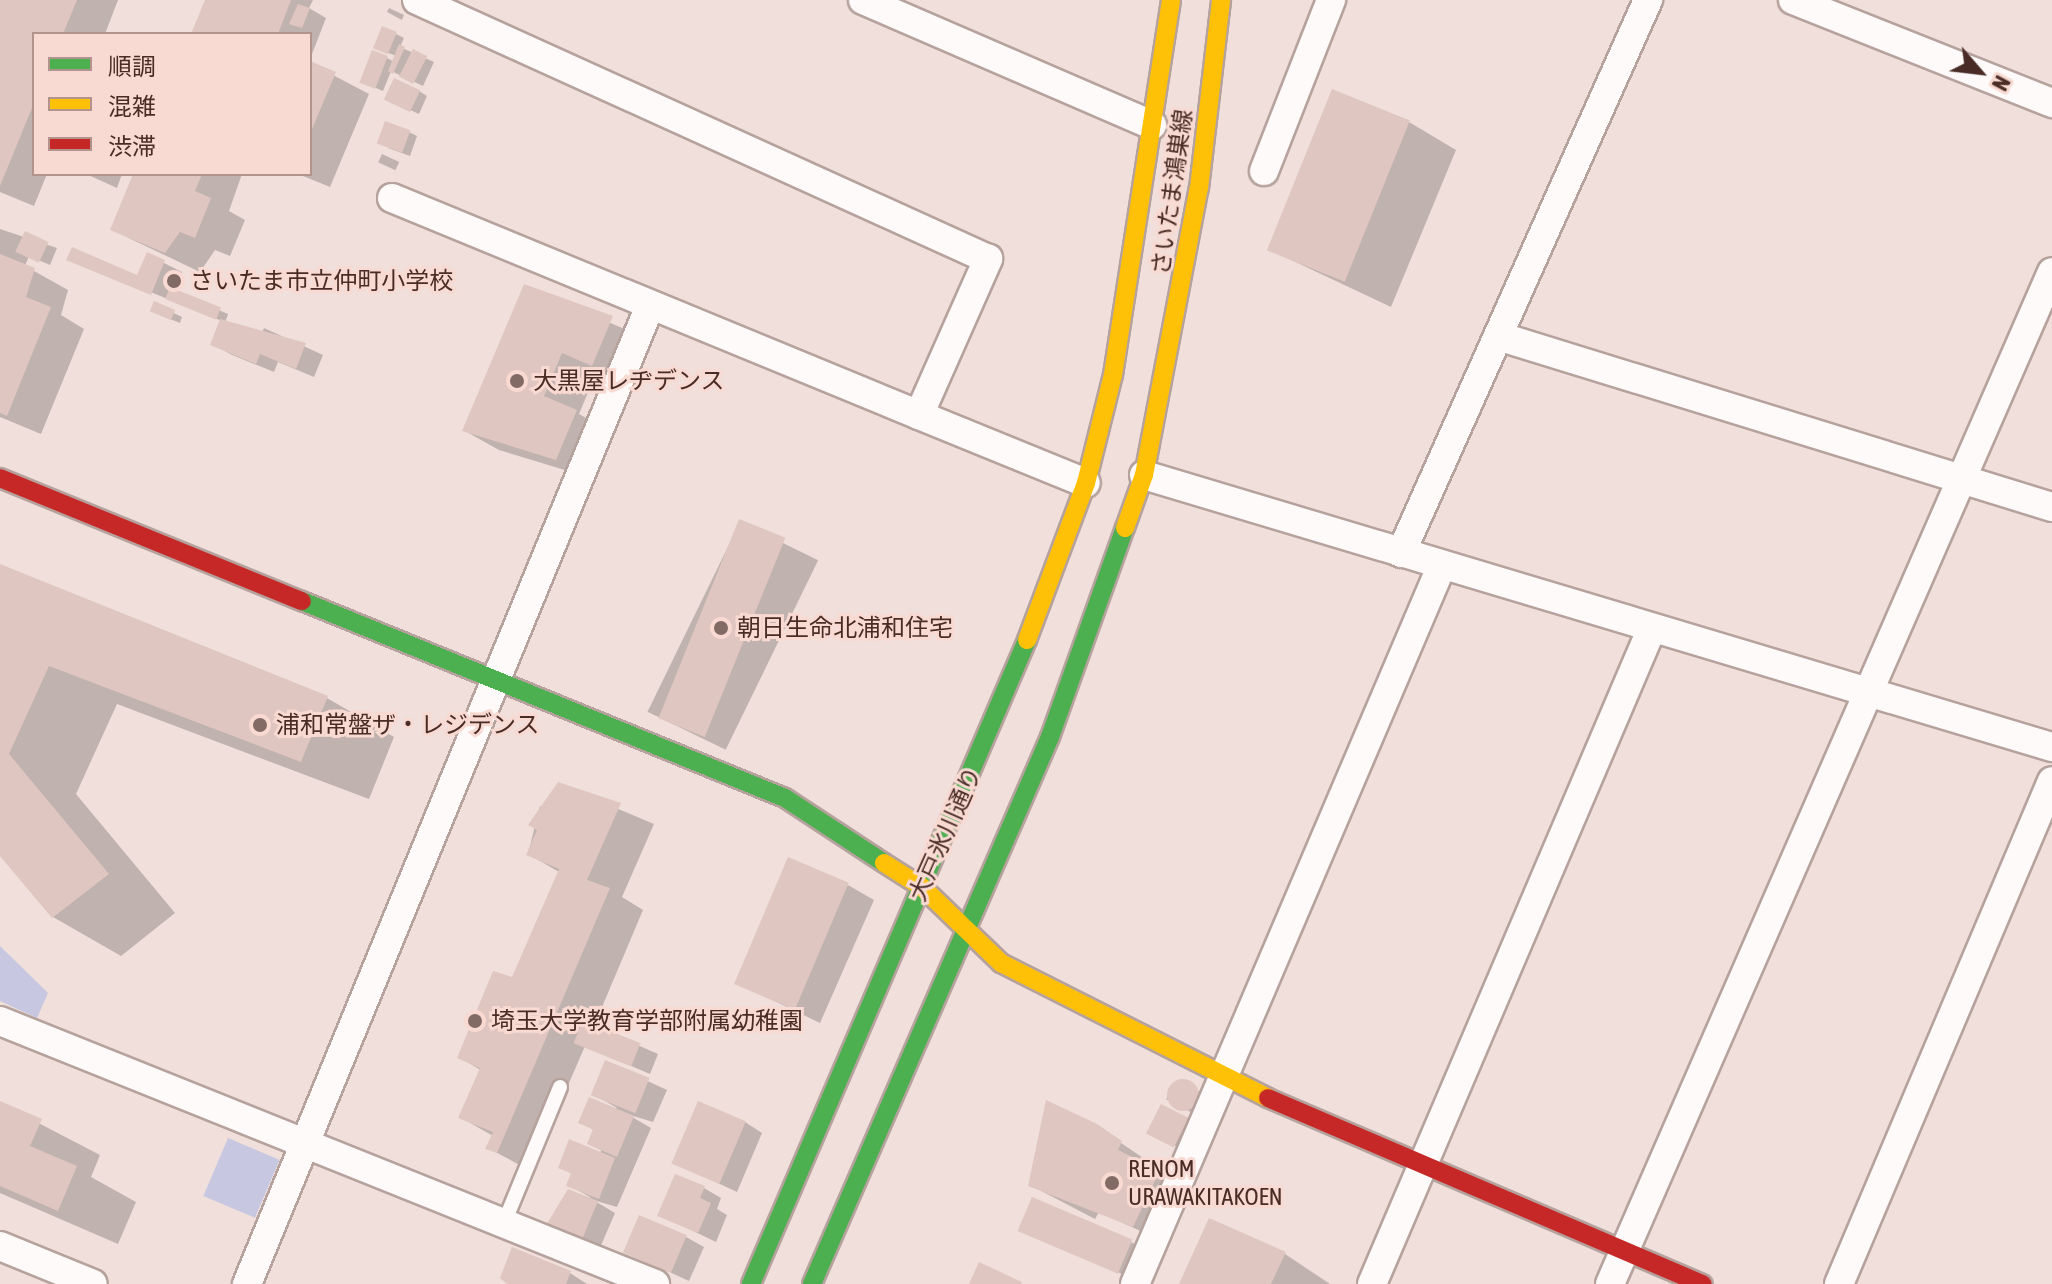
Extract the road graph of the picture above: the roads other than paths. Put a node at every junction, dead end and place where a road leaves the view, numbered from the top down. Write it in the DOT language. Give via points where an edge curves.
graph roads {
  1 [pos="417,0"];
  2 [pos="863,0"];
  3 [pos="1171,0"];
  4 [pos="1221,0"];
  5 [pos="1331,0"];
  6 [pos="1648,0"];
  7 [pos="1793,0"];
  8 [pos="2052,103"];
  9 [pos="1152,125"];
  10 [pos="1264,171"];
  11 [pos="392,198"];
  12 [pos="2052,272"];
  13 [pos="650,306"];
  14 [pos="1498,336"];
  15 [pos="1113,375"];
  16 [pos="919,415"];
  17 [pos="1144,475"];
  18 [pos="0,478"];
  19 [pos="1962,479"];
  20 [pos="1086,483"];
  21 [pos="2052,507"];
  22 [pos="1401,553"];
  23 [pos="1442,565"];
  24 [pos="1652,628"];
  25 [pos="496,682"];
  26 [pos="1869,693"];
  27 [pos="2052,747"];
  28 [pos="2052,781"];
  29 [pos="922,887"];
  30 [pos="965,930"];
  31 [pos="0,1021"];
  32 [pos="1223,1079"];
  33 [pos="560,1087"];
  34 [pos="302,1146"];
  35 [pos="1423,1164"];
  36 [pos="504,1223"];
  37 [pos="0,1246"];
  38 [pos="1625,1250"];
  39 [pos="93,1284"];
  40 [pos="247,1284"];
  41 [pos="655,1284"];
  42 [pos="751,1284"];
  43 [pos="812,1284"];
  44 [pos="1135,1284"];
  45 [pos="1372,1284"];
  46 [pos="1610,1284"];
  47 [pos="1703,1284"];
  48 [pos="1839,1284"];
  1 -- 16 [label="street" via="988,259"];
  2 -- 9 [label="street"];
  3 -- 9 [label="main road, さいたま鴻巣線"];
  4 -- 17 [label="main road, さいたま鴻巣線" via="1164,391"];
  5 -- 10 [label="street"];
  6 -- 14 [label="street"];
  7 -- 8 [label="street"];
  9 -- 15 [label="main road, さいたま鴻巣線"];
  11 -- 13 [label="street"];
  12 -- 19 [label="street"];
  13 -- 16 [label="street"];
  13 -- 25 [label="street"];
  14 -- 19 [label="street"];
  14 -- 22 [label="street"];
  15 -- 20 [label="main road, 大戸氷川通り"];
  16 -- 20 [label="street"];
  17 -- 22 [label="street"];
  17 -- 30 [label="main road" via="1088,644"];
  18 -- 25 [label="main road"];
  19 -- 21 [label="street"];
  19 -- 26 [label="street"];
  20 -- 29 [label="main road, 大戸氷川通り" via="1004,703"];
  22 -- 23 [label="street"];
  23 -- 24 [label="street"];
  23 -- 32 [label="street"];
  24 -- 26 [label="street"];
  24 -- 35 [label="street"];
  25 -- 29 [label="main road" via="785,798"];
  25 -- 34 [label="street"];
  26 -- 27 [label="street"];
  26 -- 38 [label="street"];
  28 -- 48 [label="street"];
  29 -- 30 [label="main road"];
  29 -- 42 [label="main road, 大戸氷川通り"];
  30 -- 32 [label="main road" via="1001,963"];
  30 -- 43 [label="main road"];
  31 -- 34 [label="street"];
  32 -- 35 [label="main road"];
  32 -- 44 [label="street"];
  33 -- 36 [label="lane"];
  34 -- 36 [label="street"];
  34 -- 40 [label="street"];
  35 -- 38 [label="main road"];
  35 -- 45 [label="street"];
  36 -- 41 [label="street"];
  37 -- 39 [label="street"];
  38 -- 46 [label="street"];
  38 -- 47 [label="main road"];
}
